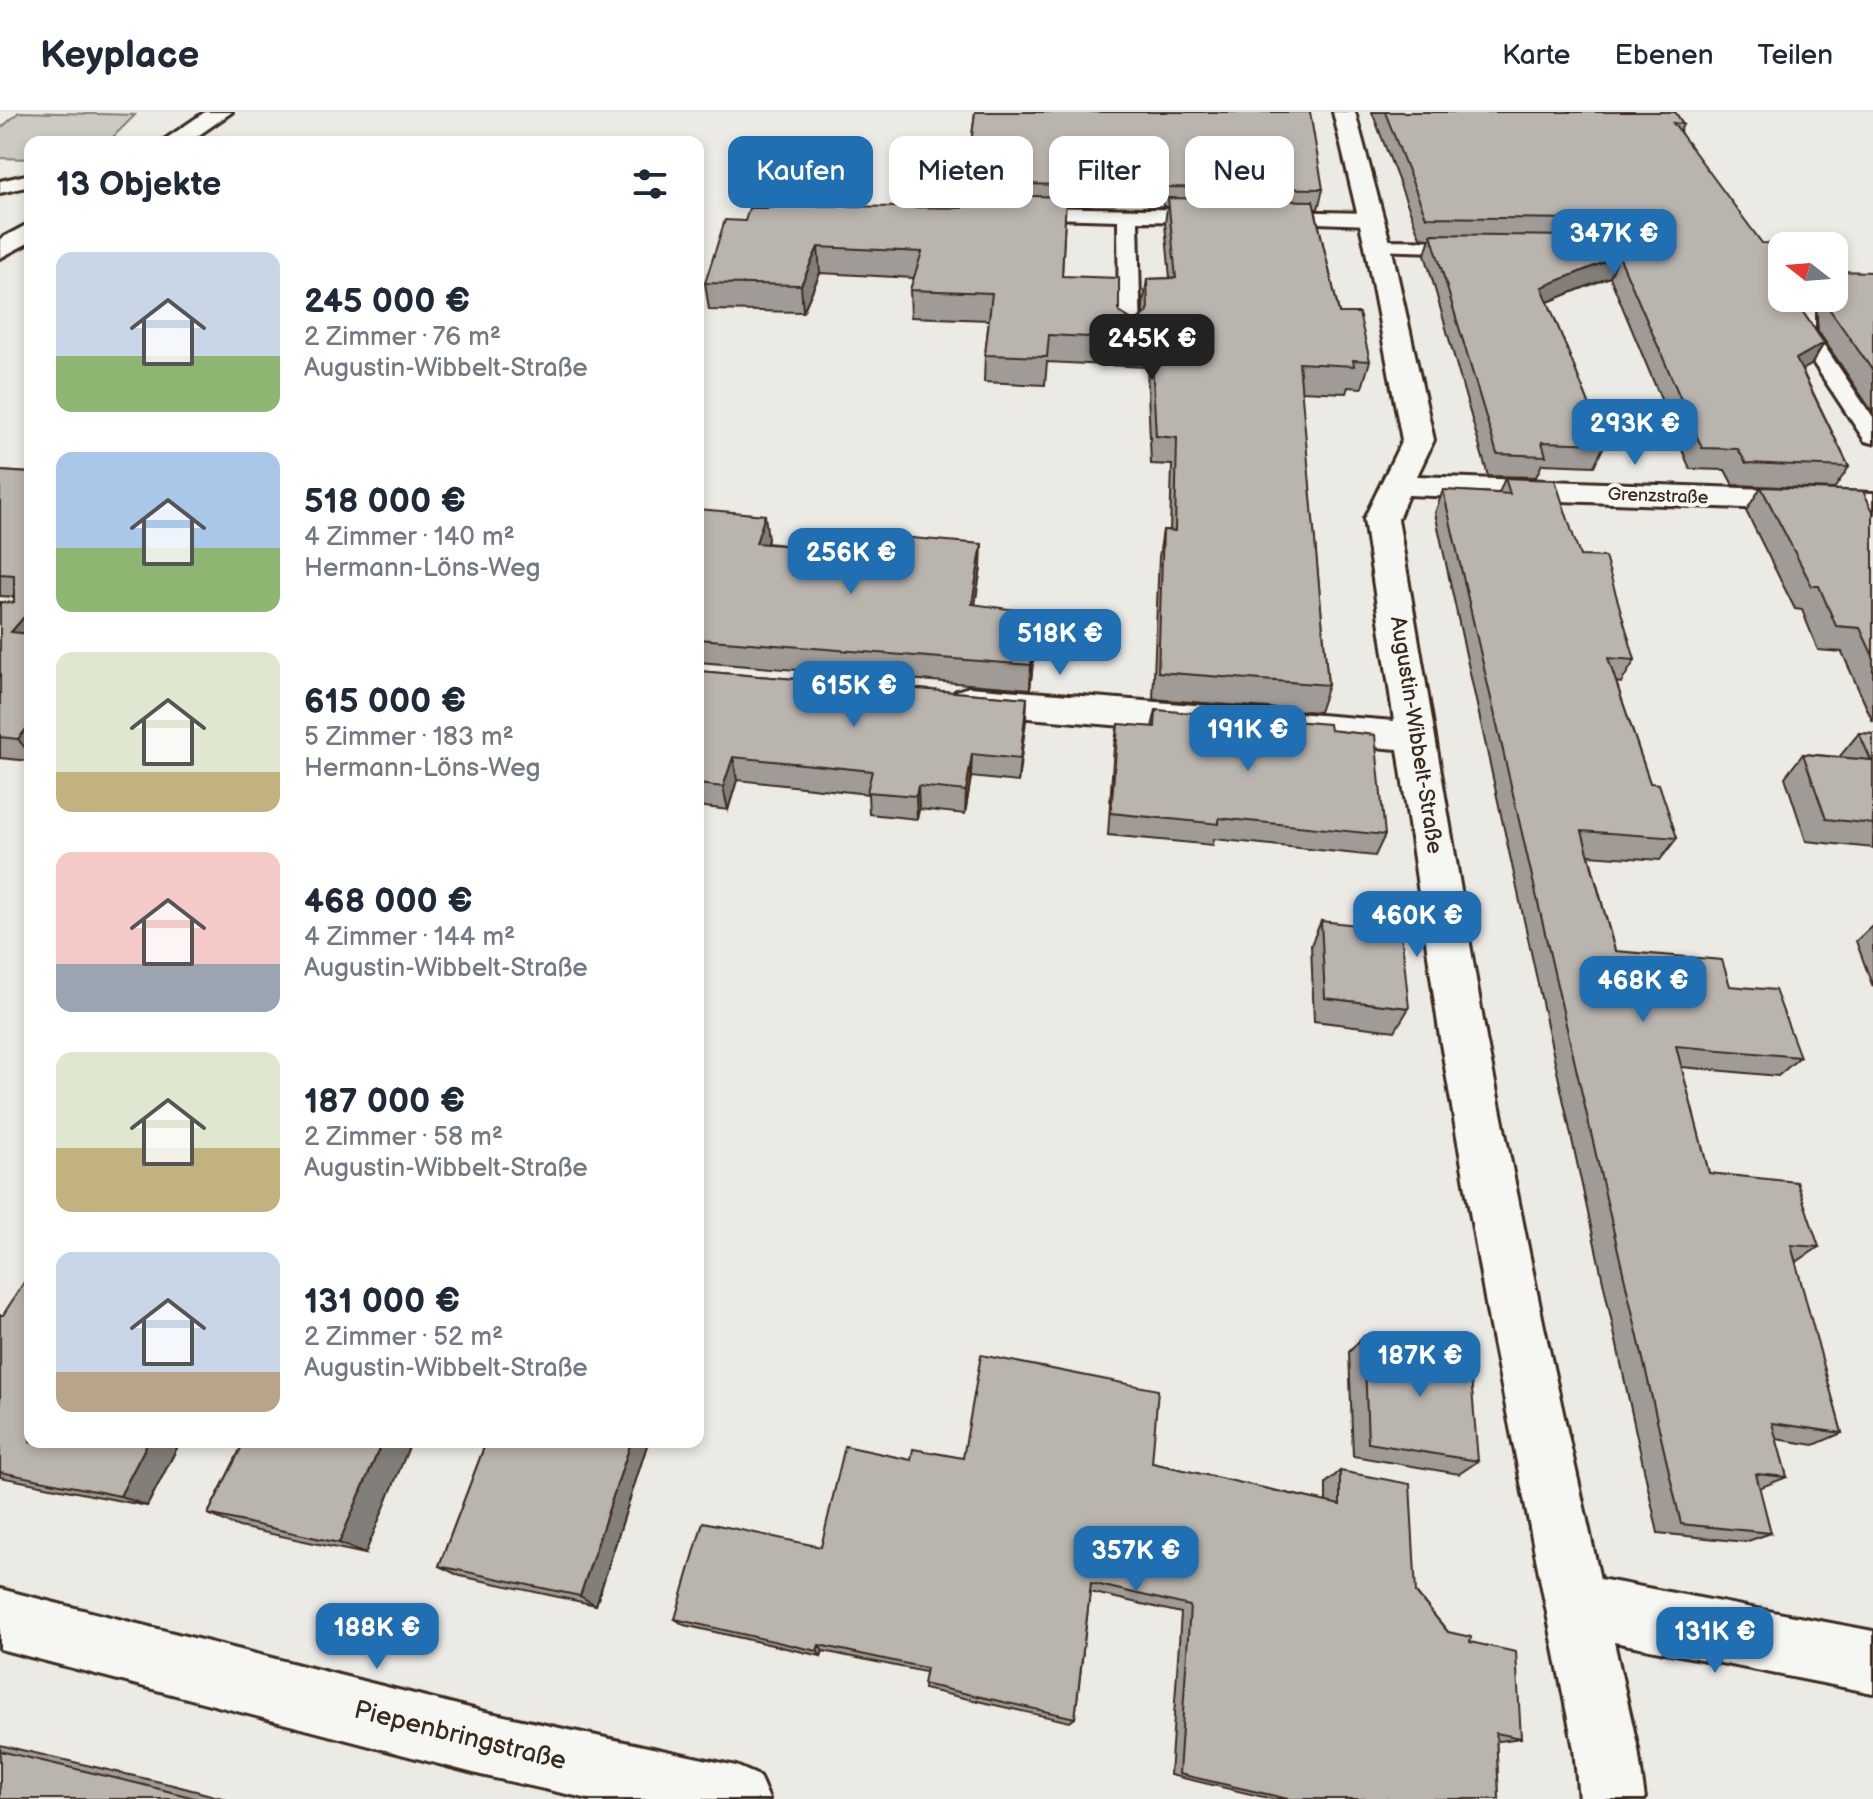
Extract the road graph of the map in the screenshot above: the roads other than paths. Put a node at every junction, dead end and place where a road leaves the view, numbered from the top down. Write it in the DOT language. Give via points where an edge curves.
graph roads {
  1 [pos="221,112"];
  2 [pos="1344,112"];
  3 [pos="183,136"];
  4 [pos="24,181"];
  5 [pos="0,187"];
  6 [pos="1004,213"];
  7 [pos="1128,214"];
  8 [pos="1374,232"];
  9 [pos="24,235"];
  10 [pos="1497,247"];
  11 [pos="0,250"];
  12 [pos="1804,312"];
  13 [pos="1130,339"];
  14 [pos="1873,436"];
  15 [pos="1395,485"];
  16 [pos="1873,503"];
  17 [pos="933,697"];
  18 [pos="1417,737"];
  19 [pos="1574,1604"];
  20 [pos="0,1619"];
  21 [pos="1873,1662"];
  22 [pos="736,1799"];
  23 [pos="1612,1799"];
  1 -- 3 [label="street"];
  2 -- 8 [label="street, Augustin-Wibbelt-Straße"];
  4 -- 5 [label="lane"];
  6 -- 7 [label="lane"];
  7 -- 8 [label="lane" via="1241,216"];
  7 -- 13 [label="lane"];
  8 -- 10 [label="lane"];
  8 -- 15 [label="street, Augustin-Wibbelt-Straße" via="1418,440"];
  9 -- 11 [label="street"];
  12 -- 14 [label="lane" via="1804,332"];
  15 -- 16 [label="street, Grenzstraße"];
  15 -- 18 [label="street, Augustin-Wibbelt-Straße" via="1381,519"];
  17 -- 18 [label="street"];
  18 -- 19 [label="street, Augustin-Wibbelt-Straße" via="1463,1038"];
  19 -- 21 [label="street"];
  19 -- 23 [label="street, Augustin-Wibbelt-Straße"];
  20 -- 22 [label="street, Piepenbringstraße" via="481,1743"];
}
